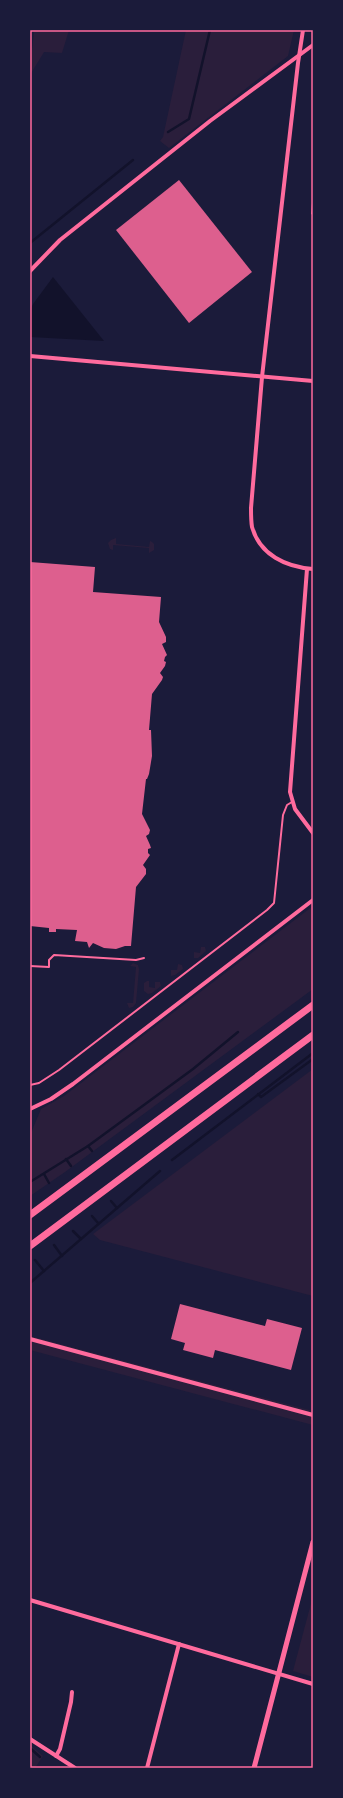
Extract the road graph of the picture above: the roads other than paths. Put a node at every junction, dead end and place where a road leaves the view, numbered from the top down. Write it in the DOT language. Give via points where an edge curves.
graph roads {
  1 [pos="304,30"];
  2 [pos="313,45"];
  3 [pos="299,56"];
  4 [pos="30,271"];
  5 [pos="30,356"];
  6 [pos="262,376"];
  7 [pos="313,381"];
  8 [pos="307,569"];
  9 [pos="313,569"];
  10 [pos="292,802"];
  11 [pos="313,833"];
  12 [pos="313,900"];
  13 [pos="144,958"];
  14 [pos="30,966"];
  15 [pos="313,1005"];
  16 [pos="313,1035"];
  17 [pos="30,1085"];
  18 [pos="30,1109"];
  19 [pos="30,1215"];
  20 [pos="30,1246"];
  21 [pos="30,1339"];
  22 [pos="313,1415"];
  23 [pos="313,1542"];
  24 [pos="30,1600"];
  25 [pos="179,1644"];
  26 [pos="278,1675"];
  27 [pos="313,1684"];
  28 [pos="72,1692"];
  29 [pos="30,1739"];
  30 [pos="56,1756"];
  31 [pos="75,1768"];
  32 [pos="147,1768"];
  33 [pos="254,1768"];
  1 -- 3 [label="street"];
  2 -- 3 [label="street"];
  3 -- 4 [label="street" via="210,121 66,235"];
  3 -- 6 [label="street"];
  5 -- 6 [label="street"];
  6 -- 7 [label="street"];
  6 -- 8 [label="street" via="252,526 265,551 290,566"];
  8 -- 9 [label="street"];
  8 -- 10 [label="street" via="291,765"];
  10 -- 11 [label="street" via="299,816"];
  10 -- 17 [label="lane" via="287,805 283,815 274,903 59,1070 39,1084"];
  12 -- 18 [label="street" via="73,1084"];
  13 -- 14 [label="lane" via="136,960 54,955 49,960 49,967"];
  15 -- 19 [label="highway"];
  16 -- 20 [label="highway"];
  21 -- 22 [label="street"];
  23 -- 26 [label="street"];
  24 -- 25 [label="street"];
  25 -- 26 [label="street"];
  25 -- 32 [label="street"];
  26 -- 27 [label="street"];
  26 -- 33 [label="street"];
  28 -- 30 [label="street" via="60,1749"];
  29 -- 30 [label="street"];
  30 -- 31 [label="street"];
}
